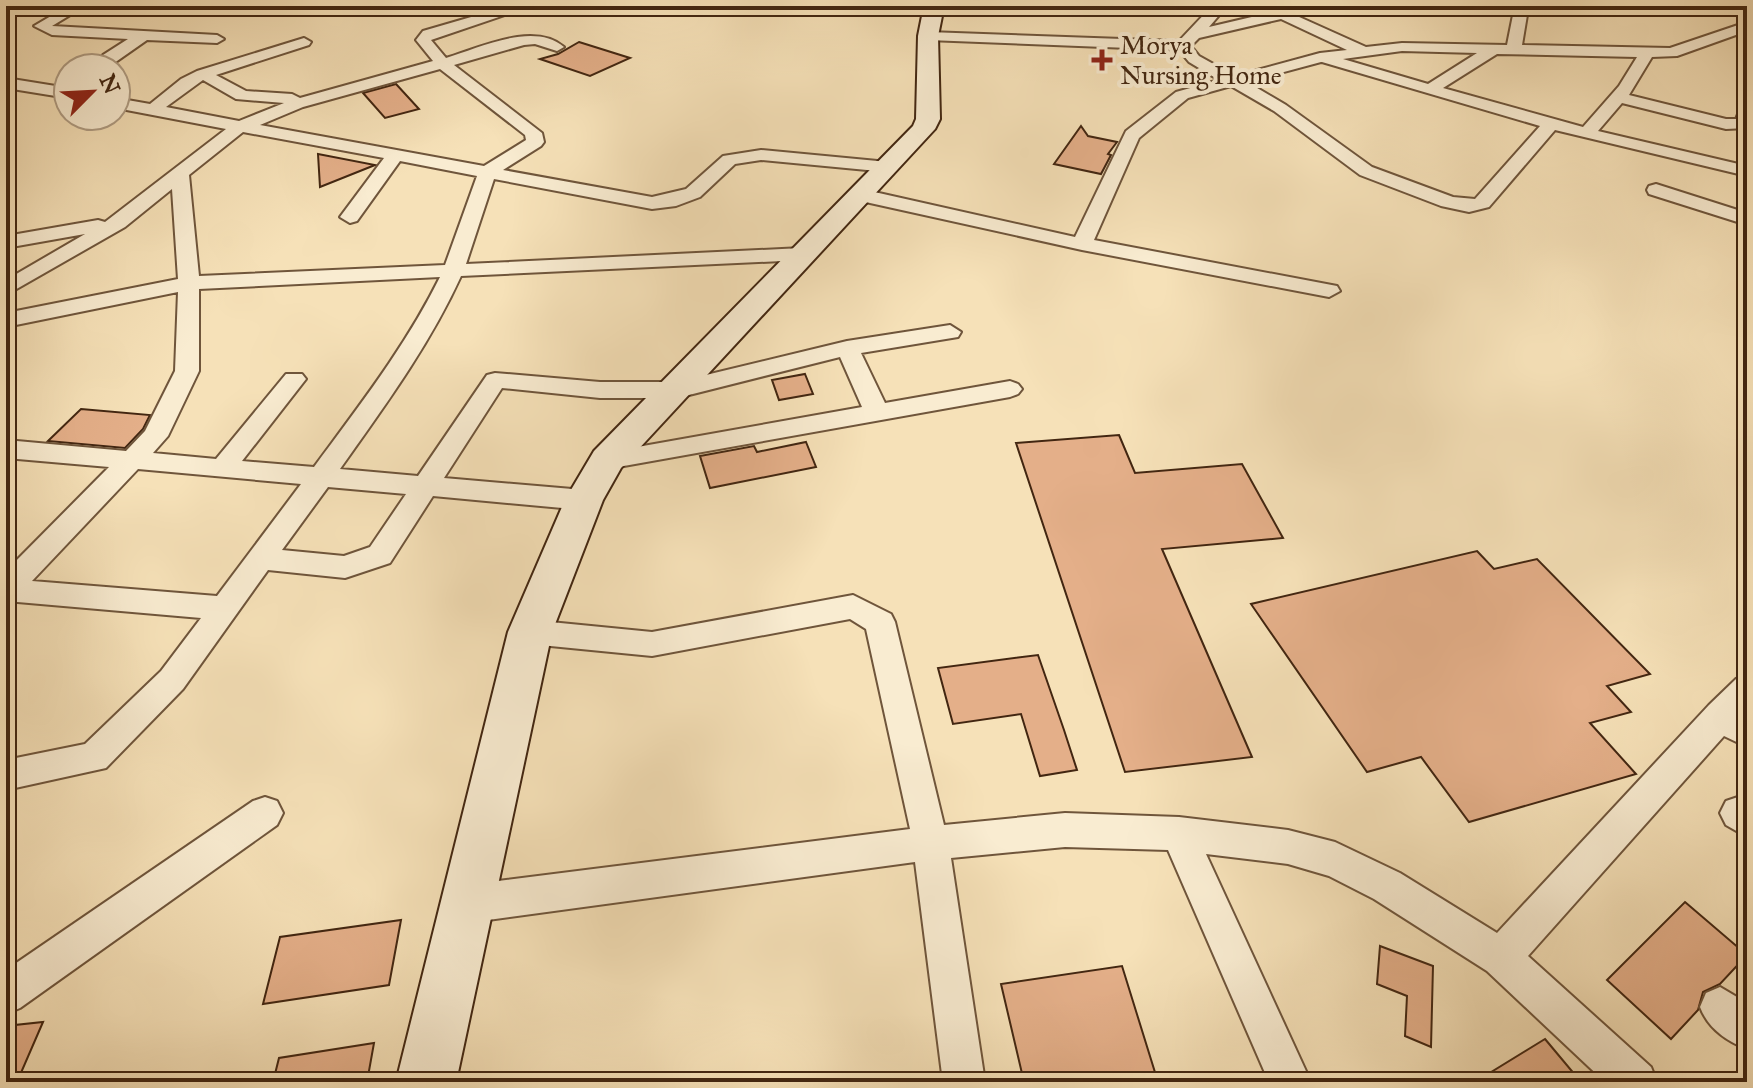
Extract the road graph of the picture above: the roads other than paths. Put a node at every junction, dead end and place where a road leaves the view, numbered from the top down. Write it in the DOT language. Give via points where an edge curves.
graph roads {
  1 [pos="78,6"];
  2 [pos="524,6"];
  3 [pos="831,6"];
  4 [pos="1220,6"];
  5 [pos="1261,6"];
  6 [pos="1323,6"];
  7 [pos="1515,6"];
  8 [pos="1285,16"];
  9 [pos="931,18"];
  10 [pos="1747,26"];
  11 [pos="1726,32"];
  12 [pos="146,34"];
  13 [pos="217,39"];
  14 [pos="1187,40"];
  15 [pos="1747,40"];
  16 [pos="304,42"];
  17 [pos="557,47"];
  18 [pos="1494,49"];
  19 [pos="1514,49"];
  20 [pos="1362,51"];
  21 [pos="118,52"];
  22 [pos="1647,53"];
  23 [pos="1320,58"];
  24 [pos="442,63"];
  25 [pos="203,74"];
  26 [pos="1233,81"];
  27 [pos="6,83"];
  28 [pos="1431,89"];
  29 [pos="52,90"];
  30 [pos="1618,97"];
  31 [pos="311,100"];
  32 [pos="132,106"];
  33 [pos="153,110"];
  34 [pos="1747,111"];
  35 [pos="1551,124"];
  36 [pos="239,127"];
  37 [pos="1587,133"];
  38 [pos="396,155"];
  39 [pos="888,167"];
  40 [pos="1747,171"];
  41 [pos="487,172"];
  42 [pos="180,174"];
  43 [pos="1656,190"];
  44 [pos="861,195"];
  45 [pos="350,217"];
  46 [pos="1747,219"];
  47 [pos="118,223"];
  48 [pos="6,242"];
  49 [pos="1082,244"];
  50 [pos="802,254"];
  51 [pos="454,269"];
  52 [pos="189,283"];
  53 [pos="6,289"];
  54 [pos="1329,291"];
  55 [pos="6,320"];
  56 [pos="950,332"];
  57 [pos="847,348"];
  58 [pos="294,379"];
  59 [pos="1010,389"];
  60 [pos="677,390"];
  61 [pos="876,411"];
  62 [pos="17,450"];
  63 [pos="133,459"];
  64 [pos="607,460"];
  65 [pos="223,467"];
  66 [pos="6,472"];
  67 [pos="322,475"];
  68 [pos="425,484"];
  69 [pos="584,500"];
  70 [pos="261,559"];
  71 [pos="6,589"];
  72 [pos="225,608"];
  73 [pos="530,632"];
  74 [pos="1747,688"];
  75 [pos="1733,724"];
  76 [pos="6,775"];
  77 [pos="265,813"];
  78 [pos="1179,834"];
  79 [pos="931,843"];
  80 [pos="466,904"];
  81 [pos="1501,957"];
  82 [pos="6,994"];
  83 [pos="426,1082"];
  84 [pos="964,1082"];
  85 [pos="1290,1082"];
  86 [pos="1636,1082"];
  1 -- 12 [label="street" via="41,26 52,31"];
  2 -- 24 [label="street" via="428,34 423,40"];
  3 -- 9 [label="street"];
  4 -- 14 [label="street"];
  5 -- 8 [label="street"];
  6 -- 8 [label="street"];
  7 -- 19 [label="street" via="1520,15"];
  8 -- 14 [label="street"];
  8 -- 20 [label="street"];
  9 -- 14 [label="street"];
  9 -- 39 [label="main road" via="928,119"];
  10 -- 11 [label="street"];
  11 -- 15 [label="street"];
  11 -- 22 [label="street" via="1672,53"];
  12 -- 13 [label="street"];
  12 -- 21 [label="street"];
  14 -- 26 [label="street" via="1194,59"];
  16 -- 25 [label="street"];
  17 -- 24 [label="street" via="523,41"];
  18 -- 19 [label="street"];
  18 -- 20 [label="street"];
  18 -- 28 [label="street"];
  19 -- 22 [label="street"];
  20 -- 23 [label="street"];
  22 -- 30 [label="street"];
  23 -- 26 [label="street"];
  23 -- 28 [label="street"];
  24 -- 31 [label="street"];
  24 -- 41 [label="street" via="533,133 535,142"];
  25 -- 31 [label="street" via="242,96"];
  25 -- 33 [label="street"];
  26 -- 35 [label="street" via="1366,171 1469,206 1482,203"];
  26 -- 49 [label="street" via="1182,95 1132,135"];
  27 -- 29 [label="street"];
  28 -- 35 [label="street"];
  30 -- 34 [label="street" via="1726,124 1742,124"];
  30 -- 37 [label="street"];
  31 -- 36 [label="street"];
  32 -- 33 [label="street"];
  33 -- 36 [label="street"];
  35 -- 37 [label="street"];
  36 -- 38 [label="street"];
  36 -- 42 [label="street"];
  37 -- 40 [label="street"];
  38 -- 41 [label="street"];
  38 -- 45 [label="street"];
  39 -- 41 [label="street" via="741,157 729,160 693,193 652,203"];
  39 -- 44 [label="main road"];
  41 -- 51 [label="street"];
  42 -- 47 [label="street"];
  42 -- 52 [label="street"];
  43 -- 46 [label="street"];
  44 -- 49 [label="street"];
  44 -- 50 [label="main road"];
  47 -- 48 [label="street"];
  47 -- 53 [label="street"];
  49 -- 54 [label="street"];
  50 -- 51 [label="street"];
  50 -- 60 [label="main road"];
  51 -- 52 [label="street"];
  51 -- 67 [label="street" via="432,315"];
  52 -- 55 [label="street"];
  52 -- 63 [label="street" via="187,371 155,436"];
  56 -- 57 [label="street"];
  57 -- 60 [label="street"];
  57 -- 61 [label="street"];
  58 -- 65 [label="street"];
  59 -- 61 [label="street"];
  60 -- 64 [label="main road"];
  60 -- 68 [label="street" via="600,390 495,380"];
  61 -- 64 [label="street"];
  62 -- 63 [label="street"];
  62 -- 66 [label="street"];
  63 -- 65 [label="street"];
  63 -- 71 [label="street"];
  64 -- 69 [label="main road"];
  65 -- 67 [label="street"];
  67 -- 68 [label="street"];
  67 -- 70 [label="street"];
  68 -- 69 [label="street"];
  68 -- 70 [label="street" via="380,555 345,567"];
  69 -- 73 [label="main road"];
  70 -- 72 [label="street"];
  71 -- 72 [label="street"];
  72 -- 76 [label="street" via="172,680 94,757"];
  73 -- 79 [label="street" via="652,644 853,607 880,622"];
  73 -- 80 [label="main road"];
  74 -- 75 [label="street"];
  75 -- 81 [label="street"];
  77 -- 82 [label="street"];
  78 -- 79 [label="street" via="1065,830"];
  78 -- 81 [label="street" via="1288,847 1335,860"];
  78 -- 85 [label="street"];
  79 -- 80 [label="street"];
  79 -- 84 [label="street"];
  80 -- 83 [label="main road"];
  81 -- 86 [label="street"];
}
